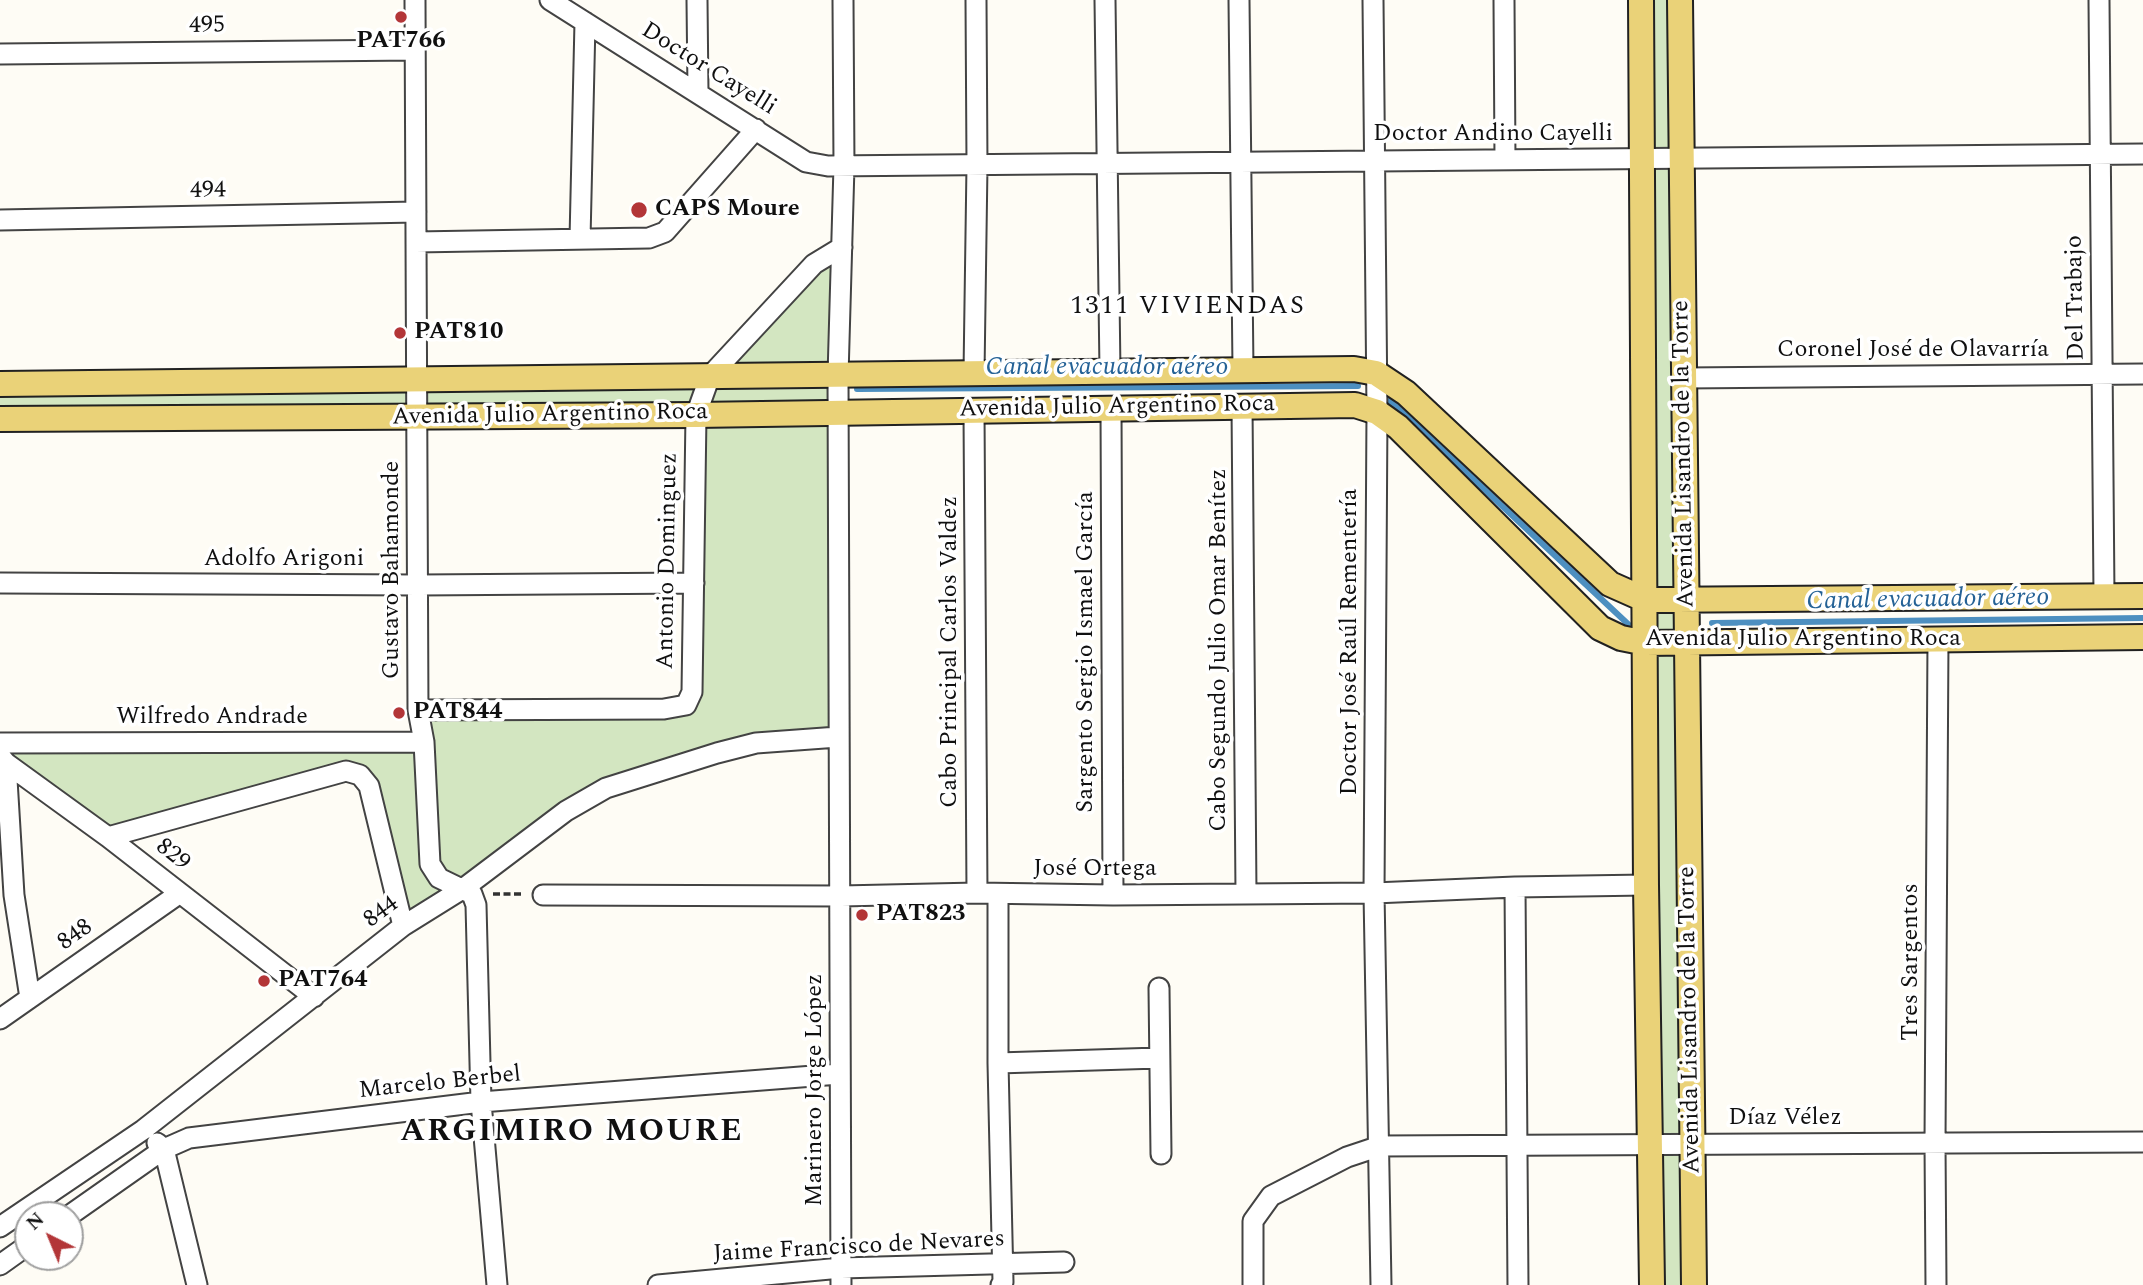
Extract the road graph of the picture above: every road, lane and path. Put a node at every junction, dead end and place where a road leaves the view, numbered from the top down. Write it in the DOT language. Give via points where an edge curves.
graph roads {
  1 [pos="415,0"];
  2 [pos="697,0"];
  3 [pos="843,0"];
  4 [pos="976,0"];
  5 [pos="1105,0"];
  6 [pos="1239,0"];
  7 [pos="1373,0"];
  8 [pos="1504,0"];
  9 [pos="1641,0"];
  10 [pos="1680,0"];
  11 [pos="2099,0"];
  12 [pos="554,1"];
  13 [pos="585,22"];
  14 [pos="415,50"];
  15 [pos="0,54"];
  16 [pos="698,92"];
  17 [pos="756,129"];
  18 [pos="2100,154"];
  19 [pos="2143,154"];
  20 [pos="1682,158"];
  21 [pos="1643,159"];
  22 [pos="1505,160"];
  23 [pos="1374,161"];
  24 [pos="1240,162"];
  25 [pos="1107,163"];
  26 [pos="977,164"];
  27 [pos="844,166"];
  28 [pos="416,212"];
  29 [pos="0,220"];
  30 [pos="580,239"];
  31 [pos="416,242"];
  32 [pos="842,247"];
  33 [pos="1242,369"];
  34 [pos="1110,371"];
  35 [pos="974,373"];
  36 [pos="1376,373"];
  37 [pos="2102,374"];
  38 [pos="2143,374"];
  39 [pos="710,376"];
  40 [pos="838,376"];
  41 [pos="1684,377"];
  42 [pos="417,379"];
  43 [pos="0,384"];
  44 [pos="1242,405"];
  45 [pos="1111,408"];
  46 [pos="838,411"];
  47 [pos="974,411"];
  48 [pos="1377,412"];
  49 [pos="696,415"];
  50 [pos="417,418"];
  51 [pos="0,419"];
  52 [pos="0,583"];
  53 [pos="694,583"];
  54 [pos="419,585"];
  55 [pos="2104,595"];
  56 [pos="2143,596"];
  57 [pos="1646,600"];
  58 [pos="1687,600"];
  59 [pos="2143,637"];
  60 [pos="1938,639"];
  61 [pos="1687,642"];
  62 [pos="1646,643"];
  63 [pos="418,710"];
  64 [pos="838,737"];
  65 [pos="424,742"];
  66 [pos="0,743"];
  67 [pos="3,760"];
  68 [pos="108,837"];
  69 [pos="1646,885"];
  70 [pos="1515,887"];
  71 [pos="468,891"];
  72 [pos="180,893"];
  73 [pos="977,893"];
  74 [pos="1374,893"];
  75 [pos="998,894"];
  76 [pos="1246,894"];
  77 [pos="7,895"];
  78 [pos="543,895"];
  79 [pos="1113,895"];
  80 [pos="841,896"];
  81 [pos="403,926"];
  82 [pos="1159,988"];
  83 [pos="314,997"];
  84 [pos="30,998"];
  85 [pos="0,1019"];
  86 [pos="1159,1058"];
  87 [pos="998,1063"];
  88 [pos="839,1073"];
  89 [pos="481,1102"];
  90 [pos="143,1130"];
  91 [pos="2143,1142"];
  92 [pos="1935,1143"];
  93 [pos="1651,1144"];
  94 [pos="1693,1144"];
  95 [pos="1517,1145"];
  96 [pos="1380,1146"];
  97 [pos="164,1149"];
  98 [pos="1161,1154"];
  99 [pos="84,1205"];
  100 [pos="0,1227"];
  101 [pos="1064,1262"];
  102 [pos="1002,1264"];
  103 [pos="841,1277"];
  104 [pos="197,1285"];
  105 [pos="497,1285"];
  106 [pos="658,1285"];
  107 [pos="1001,1285"];
  108 [pos="1252,1285"];
  109 [pos="1381,1285"];
  110 [pos="1518,1285"];
  111 [pos="1652,1285"];
  112 [pos="1694,1285"];
  113 [pos="1936,1285"];
  1 -- 14 [label="street"];
  2 -- 16 [label="street"];
  3 -- 27 [label="street"];
  4 -- 26 [label="street"];
  5 -- 25 [label="street"];
  6 -- 24 [label="street"];
  7 -- 23 [label="street, Doctor José Raúl Rementería"];
  8 -- 22 [label="street"];
  9 -- 21 [label="main road, Avenida Lisandro de la Torre"];
  10 -- 20 [label="main road, Avenida Lisandro de la Torre"];
  11 -- 18 [label="street, Del Trabajo"];
  12 -- 13 [label="street, Doctor Cayelli"];
  13 -- 16 [label="street, Doctor Cayelli"];
  13 -- 30 [label="street"];
  14 -- 15 [label="street, 495"];
  14 -- 28 [label="street"];
  16 -- 17 [label="street, Doctor Cayelli"];
  17 -- 27 [label="street, Doctor Cayelli" via="806,162"];
  17 -- 30 [label="street" via="665,232 649,238"];
  18 -- 19 [label="street, Doctor Andino Cayelli"];
  18 -- 20 [label="street, Doctor Andino Cayelli"];
  18 -- 37 [label="street, Del Trabajo"];
  20 -- 21 [label="street, Doctor Andino Cayelli"];
  20 -- 41 [label="main road, Avenida Lisandro de la Torre"];
  21 -- 22 [label="street, Doctor Andino Cayelli"];
  21 -- 57 [label="main road, Avenida Lisandro de la Torre"];
  22 -- 23 [label="street, Doctor Andino Cayelli"];
  23 -- 24 [label="street, Doctor Andino Cayelli"];
  23 -- 36 [label="street, Doctor José Raúl Rementería"];
  24 -- 25 [label="street, Doctor Andino Cayelli"];
  24 -- 33 [label="street"];
  25 -- 26 [label="street, Doctor Andino Cayelli"];
  25 -- 34 [label="street"];
  26 -- 27 [label="street, Doctor Andino Cayelli"];
  26 -- 35 [label="street"];
  27 -- 32 [label="street"];
  28 -- 29 [label="street, 494"];
  28 -- 31 [label="street"];
  30 -- 31 [label="street"];
  31 -- 42 [label="street"];
  32 -- 39 [label="street" via="814,264"];
  32 -- 40 [label="street"];
  33 -- 34 [label="main road, Avenida Julio Argentino Roca"];
  33 -- 36 [label="main road, Avenida Julio Argentino Roca"];
  34 -- 35 [label="main road, Avenida Julio Argentino Roca"];
  35 -- 40 [label="main road, Avenida Julio Argentino Roca"];
  36 -- 48 [label="street, Doctor José Raúl Rementería"];
  36 -- 57 [label="main road, Avenida Julio Argentino Roca" via="1406,393 1610,584"];
  37 -- 38 [label="street, Coronel José de Olavarría"];
  37 -- 41 [label="street, Coronel José de Olavarría"];
  37 -- 55 [label="street, Del Trabajo"];
  39 -- 40 [label="main road, Avenida Julio Argentino Roca"];
  39 -- 42 [label="main road, Avenida Julio Argentino Roca"];
  39 -- 49 [label="street, Antonio Dominguez"];
  40 -- 46 [label="street, Marinero Jorge López"];
  41 -- 58 [label="main road, Avenida Lisandro de la Torre"];
  42 -- 43 [label="main road, Avenida Julio Argentino Roca"];
  42 -- 50 [label="street, Gustavo Bahamonde"];
  44 -- 45 [label="main road, Avenida Julio Argentino Roca"];
  44 -- 48 [label="main road, Avenida Julio Argentino Roca" via="1355,405"];
  44 -- 76 [label="street, Cabo Segundo Julio Omar Benítez"];
  45 -- 47 [label="main road, Avenida Julio Argentino Roca"];
  45 -- 79 [label="street, Sargento Sergio Ismael García"];
  46 -- 47 [label="main road, Avenida Julio Argentino Roca"];
  46 -- 49 [label="main road, Avenida Julio Argentino Roca"];
  46 -- 64 [label="street, Marinero Jorge López"];
  47 -- 73 [label="street, Cabo Principal Carlos Valdez"];
  48 -- 62 [label="main road, Avenida Julio Argentino Roca" via="1398,427 1600,628"];
  48 -- 74 [label="street, Doctor José Raúl Rementería"];
  49 -- 50 [label="main road, Avenida Julio Argentino Roca"];
  49 -- 53 [label="street, Antonio Dominguez"];
  50 -- 51 [label="main road, Avenida Julio Argentino Roca"];
  50 -- 54 [label="street, Gustavo Bahamonde"];
  52 -- 54 [label="street, Adolfo Arigoni"];
  53 -- 54 [label="street, Adolfo Arigoni"];
  53 -- 63 [label="street, Antonio Dominguez" via="692,692 686,705 664,709"];
  54 -- 63 [label="street, Gustavo Bahamonde"];
  55 -- 56 [label="main road, Avenida Julio Argentino Roca"];
  55 -- 58 [label="main road, Avenida Julio Argentino Roca"];
  57 -- 58 [label="main road, Avenida Julio Argentino Roca"];
  57 -- 62 [label="main road, Avenida Lisandro de la Torre"];
  58 -- 61 [label="main road, Avenida Lisandro de la Torre"];
  59 -- 60 [label="main road, Avenida Julio Argentino Roca"];
  60 -- 61 [label="main road, Avenida Julio Argentino Roca"];
  60 -- 92 [label="street, Tres Sargentos"];
  61 -- 62 [label="main road, Avenida Julio Argentino Roca"];
  61 -- 94 [label="main road, Avenida Lisandro de la Torre"];
  62 -- 69 [label="main road, Avenida Lisandro de la Torre"];
  63 -- 65 [label="street, Gustavo Bahamonde"];
  64 -- 71 [label="street, 844" via="756,743 606,788 566,811"];
  64 -- 80 [label="street, Marinero Jorge López"];
  65 -- 66 [label="street, Wilfredo Andrade"];
  65 -- 71 [label="street, Gustavo Bahamonde" via="430,864 439,878"];
  67 -- 68 [label="street, 829"];
  67 -- 77 [label="street"];
  68 -- 72 [label="street, 829"];
  68 -- 81 [label="street" via="346,771 360,775 369,786"];
  69 -- 70 [label="street, José Ortega"];
  69 -- 93 [label="main road, Avenida Lisandro de la Torre"];
  70 -- 74 [label="street, José Ortega"];
  70 -- 95 [label="street"];
  71 -- 78 [label="path"];
  71 -- 81 [label="street, 844"];
  71 -- 89 [label="street" via="476,905"];
  72 -- 83 [label="street, 829"];
  72 -- 84 [label="street, 848"];
  73 -- 75 [label="street, José Ortega"];
  73 -- 80 [label="street, José Ortega"];
  74 -- 76 [label="street, José Ortega"];
  74 -- 96 [label="street, Doctor José Raúl Rementería"];
  75 -- 79 [label="street, José Ortega"];
  75 -- 87 [label="street"];
  76 -- 79 [label="street, José Ortega"];
  77 -- 84 [label="street"];
  78 -- 80 [label="street, José Ortega"];
  80 -- 88 [label="street, Marinero Jorge López"];
  81 -- 83 [label="street, 844"];
  82 -- 86 [label="street"];
  83 -- 90 [label="street, 844"];
  84 -- 85 [label="street, 848"];
  86 -- 87 [label="street"];
  86 -- 98 [label="street"];
  87 -- 102 [label="street"];
  88 -- 89 [label="street, Marcelo Berbel"];
  88 -- 103 [label="street, Marinero Jorge López"];
  89 -- 97 [label="street, Marcelo Berbel" via="189,1138"];
  89 -- 105 [label="street"];
  90 -- 97 [label="street"];
  90 -- 100 [label="street, 844"];
  91 -- 92 [label="street, Díaz Vélez"];
  92 -- 94 [label="street, Díaz Vélez"];
  92 -- 113 [label="street, Tres Sargentos"];
  93 -- 94 [label="street, Díaz Vélez"];
  93 -- 95 [label="street, Díaz Vélez"];
  93 -- 111 [label="main road, Avenida Lisandro de la Torre"];
  94 -- 112 [label="main road, Avenida Lisandro de la Torre"];
  95 -- 96 [label="street, Díaz Vélez"];
  95 -- 110 [label="street"];
  96 -- 108 [label="street, Díaz Vélez" via="1347,1157 1271,1196 1253,1221"];
  96 -- 109 [label="street, Doctor José Raúl Rementería"];
  97 -- 99 [label="street, Marcelo Berbel"];
  97 -- 104 [label="street"];
  101 -- 102 [label="street, Jaime Francisco de Nevares"];
  102 -- 103 [label="street, Jaime Francisco de Nevares"];
  102 -- 107 [label="street"];
  103 -- 106 [label="street, Jaime Francisco de Nevares"];
}
